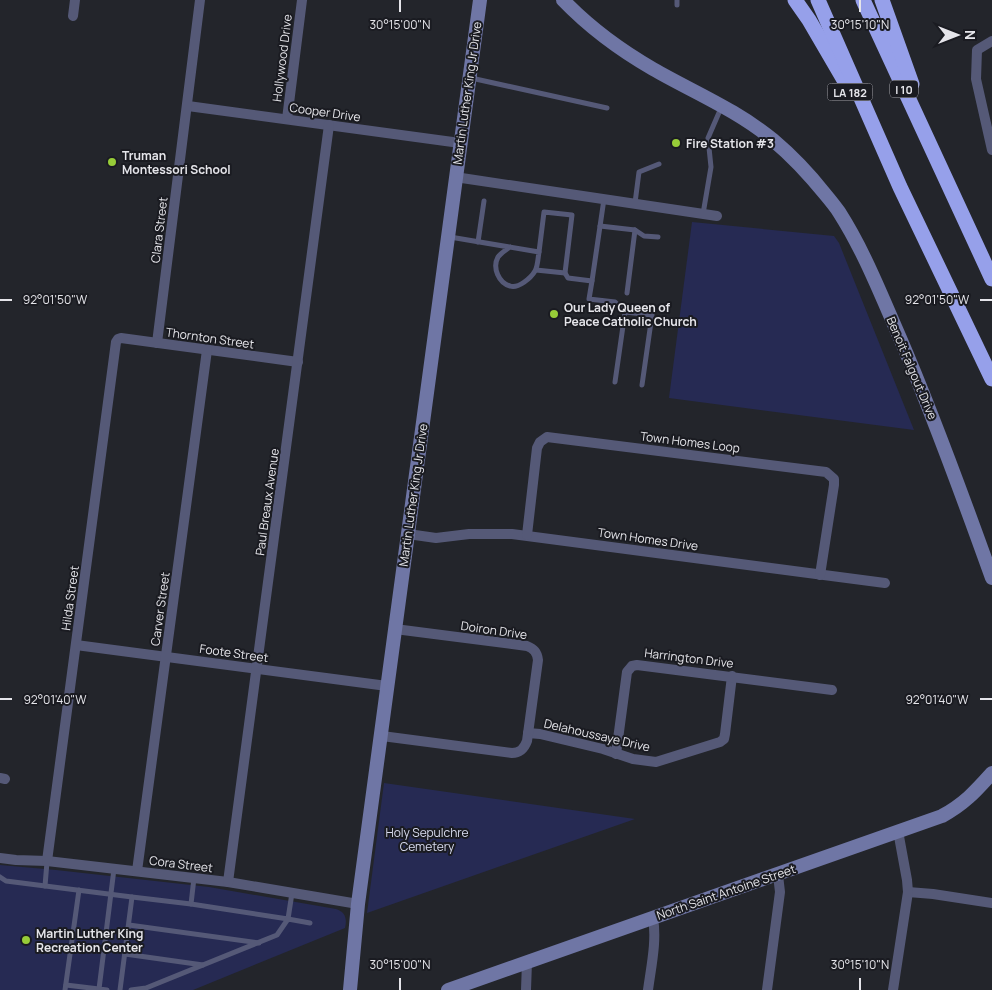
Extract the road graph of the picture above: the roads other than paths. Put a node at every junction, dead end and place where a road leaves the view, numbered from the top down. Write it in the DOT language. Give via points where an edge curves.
graph roads {
  1 [pos="75,0"];
  2 [pos="200,0"];
  3 [pos="302,0"];
  4 [pos="480,0"];
  5 [pos="488,0"];
  6 [pos="563,0"];
  7 [pos="795,0"];
  8 [pos="818,0"];
  9 [pos="863,0"];
  10 [pos="882,0"];
  11 [pos="73,16"];
  12 [pos="477,22"];
  13 [pos="992,41"];
  14 [pos="469,78"];
  15 [pos="188,106"];
  16 [pos="722,106"];
  17 [pos="607,108"];
  18 [pos="287,119"];
  19 [pos="329,125"];
  20 [pos="460,143"];
  21 [pos="992,150"];
  22 [pos="659,164"];
  23 [pos="455,177"];
  24 [pos="945,177"];
  25 [pos="900,187"];
  26 [pos="604,198"];
  27 [pos="484,201"];
  28 [pos="635,203"];
  29 [pos="704,214"];
  30 [pos="717,216"];
  31 [pos="600,226"];
  32 [pos="635,230"];
  33 [pos="447,237"];
  34 [pos="658,237"];
  35 [pos="478,242"];
  36 [pos="510,247"];
  37 [pos="539,252"];
  38 [pos="536,270"];
  39 [pos="565,273"];
  40 [pos="992,280"];
  41 [pos="592,281"];
  42 [pos="627,293"];
  43 [pos="625,312"];
  44 [pos="118,339"];
  45 [pos="157,343"];
  46 [pos="206,350"];
  47 [pos="298,362"];
  48 [pos="992,379"];
  49 [pos="615,382"];
  50 [pos="642,385"];
  51 [pos="408,534"];
  52 [pos="527,535"];
  53 [pos="820,575"];
  54 [pos="992,578"];
  55 [pos="885,583"];
  56 [pos="395,629"];
  57 [pos="76,645"];
  58 [pos="166,657"];
  59 [pos="257,669"];
  60 [pos="732,676"];
  61 [pos="388,686"];
  62 [pos="832,690"];
  63 [pos="528,733"];
  64 [pos="382,736"];
  65 [pos="616,754"];
  66 [pos="992,773"];
  67 [pos="898,831"];
  68 [pos="0,858"];
  69 [pos="48,861"];
  70 [pos="114,868"];
  71 [pos="137,871"];
  72 [pos="778,874"];
  73 [pos="0,877"];
  74 [pos="194,878"];
  75 [pos="228,882"];
  76 [pos="45,886"];
  77 [pos="79,890"];
  78 [pos="908,892"];
  79 [pos="292,893"];
  80 [pos="112,894"];
  81 [pos="132,897"];
  82 [pos="992,903"];
  83 [pos="191,904"];
  84 [pos="358,904"];
  85 [pos="653,918"];
  86 [pos="288,919"];
  87 [pos="310,922"];
  88 [pos="129,925"];
  89 [pos="259,943"];
  90 [pos="125,954"];
  91 [pos="527,962"];
  92 [pos="204,965"];
  93 [pos="66,987"];
  94 [pos="99,989"];
  95 [pos="107,990"];
  96 [pos="120,990"];
  97 [pos="131,990"];
  98 [pos="350,990"];
  99 [pos="448,990"];
  100 [pos="526,990"];
  101 [pos="648,990"];
  102 [pos="767,990"];
  103 [pos="894,990"];
  1 -- 11 [label="street"];
  2 -- 15 [label="street, Clara Street"];
  3 -- 18 [label="street, Hollywood Drive"];
  4 -- 12 [label="street, Martin Luther King Jr Drive"];
  5 -- 12 [label="street"];
  6 -- 16 [label="street, Benoit Falgout Drive" via="626,53"];
  7 -- 25 [label="highway, LA 182" via="862,112"];
  8 -- 25 [label="highway"];
  9 -- 24 [label="highway, I 10"];
  10 -- 24 [label="highway"];
  12 -- 14 [label="street, Martin Luther King Jr Drive"];
  13 -- 21 [label="street" via="977,50 976,69"];
  14 -- 17 [label="lane"];
  14 -- 20 [label="street, Martin Luther King Jr Drive"];
  15 -- 18 [label="street, Cooper Drive"];
  15 -- 45 [label="street, Clara Street"];
  16 -- 29 [label="lane" via="708,138 711,167"];
  16 -- 54 [label="street, Benoit Falgout Drive" via="745,119 795,159 838,211 858,244 916,376"];
  18 -- 19 [label="street, Cooper Drive"];
  19 -- 20 [label="street, Cooper Drive"];
  19 -- 47 [label="street, Paul Breaux Avenue"];
  20 -- 23 [label="street, Martin Luther King Jr Drive"];
  22 -- 28 [label="lane" via="639,172"];
  23 -- 26 [label="street"];
  23 -- 33 [label="street, Martin Luther King Jr Drive"];
  24 -- 40 [label="highway, I 10"];
  25 -- 48 [label="highway"];
  26 -- 28 [label="street"];
  26 -- 31 [label="lane"];
  27 -- 35 [label="lane"];
  28 -- 29 [label="street"];
  29 -- 30 [label="street"];
  31 -- 32 [label="lane"];
  31 -- 41 [label="lane"];
  32 -- 34 [label="lane" via="644,236"];
  32 -- 42 [label="lane"];
  33 -- 35 [label="lane"];
  33 -- 51 [label="street, Martin Luther King Jr Drive"];
  35 -- 36 [label="lane"];
  36 -- 37 [label="lane"];
  36 -- 38 [label="lane" via="496,263 497,275 502,282 511,287 518,286"];
  37 -- 38 [label="lane"];
  37 -- 39 [label="lane" via="544,212 572,215"];
  38 -- 39 [label="lane"];
  39 -- 41 [label="lane" via="568,278"];
  41 -- 43 [label="lane" via="589,299 615,302"];
  43 -- 49 [label="lane"];
  43 -- 50 [label="lane" via="652,315"];
  44 -- 45 [label="street, Thornton Street"];
  44 -- 57 [label="street, Hilda Street"];
  45 -- 46 [label="street, Thornton Street"];
  46 -- 47 [label="street, Thornton Street"];
  46 -- 58 [label="street, Carver Street"];
  47 -- 59 [label="street, Paul Breaux Avenue"];
  51 -- 52 [label="street, Town Homes Drive" via="436,538"];
  51 -- 56 [label="street, Martin Luther King Jr Drive"];
  52 -- 53 [label="street, Town Homes Drive"];
  52 -- 53 [label="street, Town Homes Loop" via="537,448 547,437 826,472 834,479 834,485"];
  53 -- 55 [label="street, Town Homes Drive"];
  56 -- 61 [label="street, Martin Luther King Jr Drive"];
  56 -- 63 [label="street, Doiron Drive" via="527,646 534,650 538,660"];
  57 -- 58 [label="street, Foote Street"];
  57 -- 69 [label="street, Hilda Street"];
  58 -- 59 [label="street, Foote Street"];
  58 -- 71 [label="street, Carver Street"];
  59 -- 61 [label="street, Foote Street"];
  59 -- 75 [label="street, Paul Breaux Avenue"];
  60 -- 62 [label="street, Harrington Drive"];
  60 -- 65 [label="street, Delahoussaye Drive" via="725,734 720,742 656,762"];
  60 -- 65 [label="street, Harrington Drive" via="632,666 627,672"];
  61 -- 64 [label="street, Martin Luther King Jr Drive"];
  63 -- 64 [label="street, Delahoussaye Drive" via="525,747 512,753"];
  63 -- 65 [label="street, Delahoussaye Drive"];
  64 -- 84 [label="street, Martin Luther King Jr Drive"];
  66 -- 67 [label="street, North Saint Antoine Street" via="958,807"];
  67 -- 72 [label="street, North Saint Antoine Street"];
  67 -- 78 [label="street"];
  68 -- 69 [label="street, Cora Street"];
  69 -- 70 [label="street, Cora Street"];
  69 -- 76 [label="lane"];
  70 -- 71 [label="street, Cora Street"];
  70 -- 80 [label="lane"];
  71 -- 74 [label="street, Cora Street"];
  72 -- 85 [label="street, North Saint Antoine Street"];
  72 -- 102 [label="street" via="780,892"];
  73 -- 76 [label="lane" via="6,881"];
  74 -- 75 [label="street, Cora Street"];
  74 -- 83 [label="lane"];
  75 -- 79 [label="street, Cora Street"];
  76 -- 77 [label="lane"];
  77 -- 80 [label="lane"];
  77 -- 93 [label="lane"];
  78 -- 82 [label="street"];
  78 -- 103 [label="street"];
  79 -- 84 [label="street, Cora Street"];
  79 -- 86 [label="lane"];
  80 -- 81 [label="lane"];
  80 -- 94 [label="lane"];
  81 -- 83 [label="lane"];
  81 -- 88 [label="lane"];
  83 -- 86 [label="lane"];
  84 -- 98 [label="street, Martin Luther King Jr Drive"];
  85 -- 91 [label="street, North Saint Antoine Street"];
  85 -- 101 [label="street" via="655,927"];
  86 -- 87 [label="lane"];
  86 -- 89 [label="lane" via="277,935"];
  88 -- 89 [label="lane"];
  88 -- 90 [label="lane"];
  89 -- 92 [label="lane"];
  90 -- 92 [label="lane"];
  90 -- 96 [label="lane"];
  91 -- 99 [label="street, North Saint Antoine Street"];
  91 -- 100 [label="street"];
  92 -- 97 [label="lane" via="146,988"];
  93 -- 94 [label="lane"];
  94 -- 95 [label="lane"];
}
